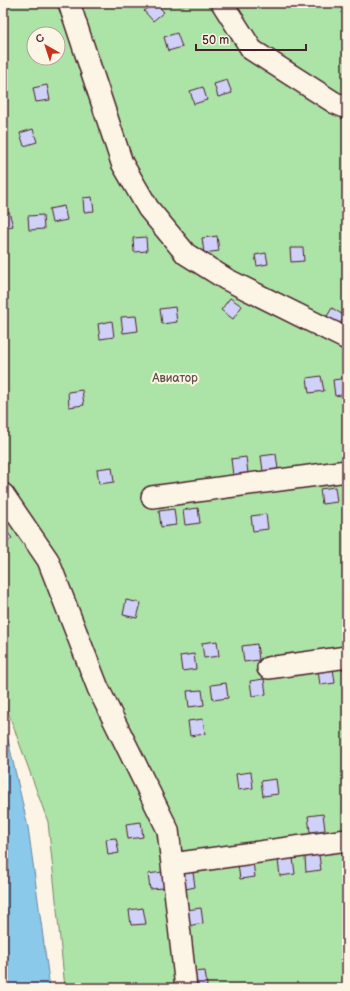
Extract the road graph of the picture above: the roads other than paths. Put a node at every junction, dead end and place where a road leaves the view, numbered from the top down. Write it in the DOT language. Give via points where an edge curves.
graph roads {
  1 [pos="69,3"];
  2 [pos="222,3"];
  3 [pos="347,108"];
  4 [pos="347,340"];
  5 [pos="347,471"];
  6 [pos="3,494"];
  7 [pos="152,497"];
  8 [pos="347,657"];
  9 [pos="268,668"];
  10 [pos="347,840"];
  11 [pos="172,864"];
  12 [pos="186,988"];
  1 -- 4 [label="street" via="122,163 148,208 186,254 226,280"];
  2 -- 3 [label="street" via="252,50"];
  5 -- 7 [label="street"];
  6 -- 11 [label="street" via="48,560 98,688 168,830"];
  8 -- 9 [label="street"];
  10 -- 11 [label="street"];
  11 -- 12 [label="street"];
}
